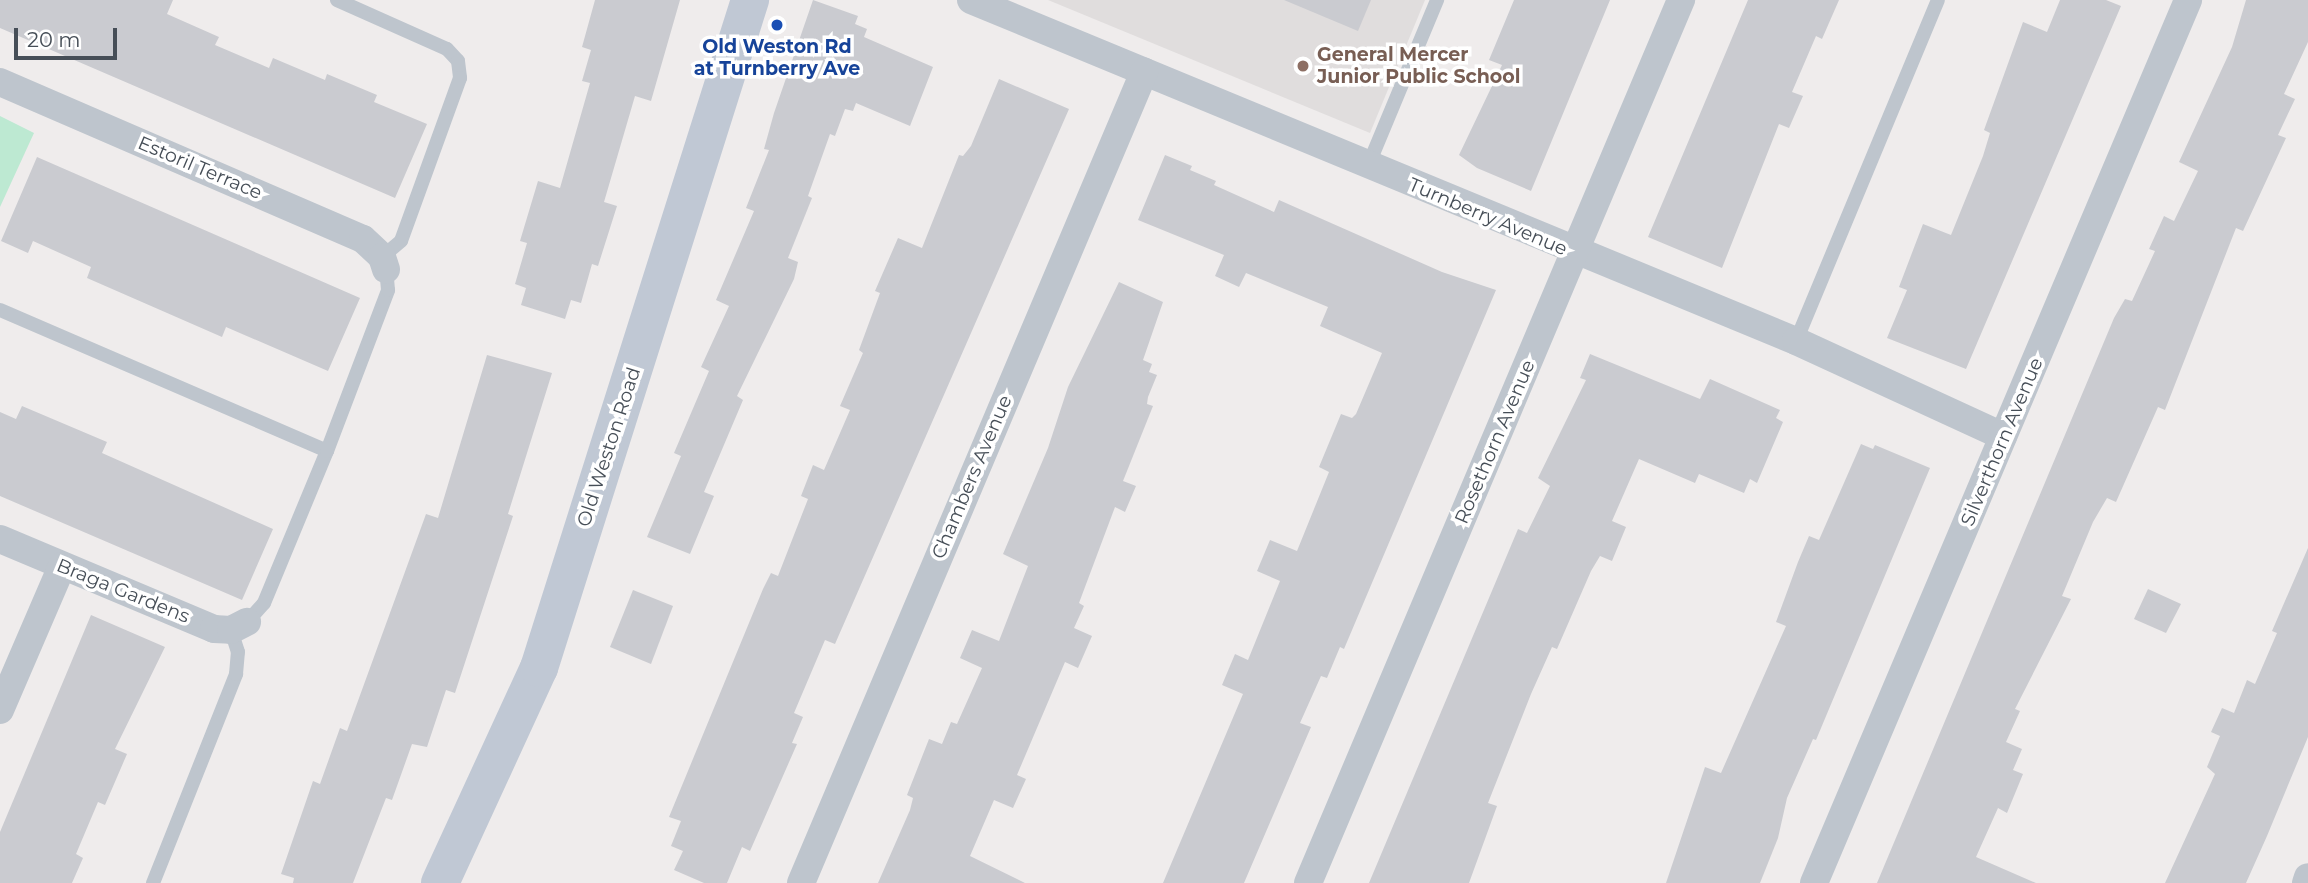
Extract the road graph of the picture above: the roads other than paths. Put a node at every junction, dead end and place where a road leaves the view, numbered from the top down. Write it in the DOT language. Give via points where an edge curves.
graph roads {
  1 [pos="337,0"];
  2 [pos="750,0"];
  3 [pos="971,0"];
  4 [pos="1437,0"];
  5 [pos="1681,0"];
  6 [pos="1938,0"];
  7 [pos="2188,0"];
  8 [pos="1144,72"];
  9 [pos="0,82"];
  10 [pos="1368,166"];
  11 [pos="1575,253"];
  12 [pos="384,263"];
  13 [pos="0,310"];
  14 [pos="1796,341"];
  15 [pos="2003,436"];
  16 [pos="327,451"];
  17 [pos="0,539"];
  18 [pos="62,566"];
  19 [pos="239,626"];
  20 [pos="0,710"];
  21 [pos="2308,877"];
  22 [pos="153,883"];
  23 [pos="440,883"];
  24 [pos="801,883"];
  25 [pos="1308,883"];
  26 [pos="1814,883"];
  27 [pos="2306,883"];
  1 -- 12 [label="lane" via="447,49 458,61 460,78 401,241"];
  2 -- 23 [label="main road, Old Weston Road" via="539,668"];
  3 -- 8 [label="street, Turnberry Avenue"];
  4 -- 10 [label="lane"];
  5 -- 11 [label="street, Rosethorn Avenue"];
  6 -- 14 [label="lane"];
  7 -- 15 [label="street, Silverthorn Avenue"];
  8 -- 10 [label="street, Turnberry Avenue"];
  8 -- 24 [label="street, Chambers Avenue"];
  9 -- 12 [label="street, Estoril Terrace" via="363,239"];
  10 -- 11 [label="street, Turnberry Avenue"];
  11 -- 14 [label="street, Turnberry Avenue"];
  11 -- 25 [label="street, Rosethorn Avenue"];
  12 -- 16 [label="lane" via="388,290"];
  13 -- 16 [label="lane"];
  14 -- 15 [label="street, Turnberry Avenue"];
  15 -- 26 [label="street, Silverthorn Avenue"];
  16 -- 19 [label="lane" via="264,603"];
  17 -- 18 [label="street, Braga Gardens"];
  18 -- 19 [label="street, Braga Gardens" via="214,629"];
  18 -- 20 [label="street"];
  19 -- 22 [label="lane" via="236,674"];
  21 -- 27 [label="street"];
}
